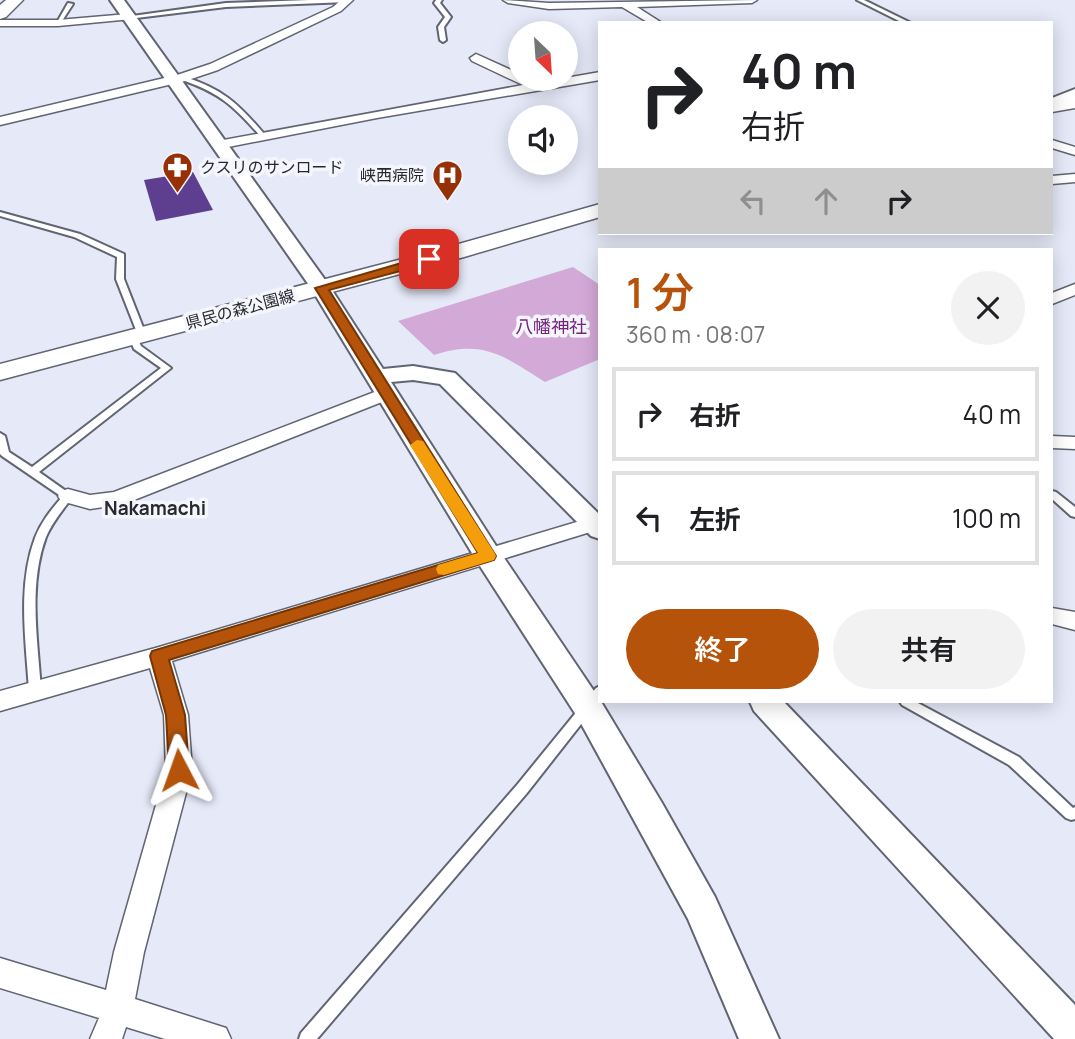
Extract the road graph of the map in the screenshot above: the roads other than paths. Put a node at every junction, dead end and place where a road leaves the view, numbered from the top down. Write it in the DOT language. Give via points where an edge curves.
graph roads {
  1 [pos="15,0"];
  2 [pos="348,0"];
  3 [pos="439,0"];
  4 [pos="508,0"];
  5 [pos="752,0"];
  6 [pos="860,0"];
  7 [pos="581,3"];
  8 [pos="70,4"];
  9 [pos="626,5"];
  10 [pos="123,8"];
  11 [pos="0,14"];
  12 [pos="654,21"];
  13 [pos="904,21"];
  14 [pos="0,23"];
  15 [pos="58,23"];
  16 [pos="443,40"];
  17 [pos="476,58"];
  18 [pos="508,73"];
  19 [pos="598,76"];
  20 [pos="176,78"];
  21 [pos="578,80"];
  22 [pos="514,91"];
  23 [pos="1075,94"];
  24 [pos="1075,103"];
  25 [pos="1053,105"];
  26 [pos="1053,106"];
  27 [pos="0,121"];
  28 [pos="262,136"];
  29 [pos="1053,144"];
  30 [pos="218,145"];
  31 [pos="1075,151"];
  32 [pos="1075,178"];
  33 [pos="1053,180"];
  34 [pos="598,211"];
  35 [pos="0,214"];
  36 [pos="321,288"];
  37 [pos="1075,289"];
  38 [pos="1053,299"];
  39 [pos="137,336"];
  40 [pos="0,372"];
  41 [pos="380,385"];
  42 [pos="0,436"];
  43 [pos="1053,442"];
  44 [pos="1075,443"];
  45 [pos="32,472"];
  46 [pos="68,495"];
  47 [pos="1053,495"];
  48 [pos="1075,513"];
  49 [pos="598,524"];
  50 [pos="598,525"];
  51 [pos="488,556"];
  52 [pos="1053,617"];
  53 [pos="1075,621"];
  54 [pos="159,656"];
  55 [pos="35,691"];
  56 [pos="595,700"];
  57 [pos="0,701"];
  58 [pos="766,703"];
  59 [pos="908,703"];
  60 [pos="1075,813"];
  61 [pos="0,973"];
  62 [pos="112,1025"];
  63 [pos="1075,1033"];
  64 [pos="215,1039"];
  65 [pos="307,1039"];
  66 [pos="759,1039"];
  1 -- 11 [label="main road"];
  2 -- 10 [label="lane"];
  2 -- 20 [label="street" via="214,67"];
  3 -- 16 [label="lane" via="448,17 441,27"];
  4 -- 7 [label="street" via="549,6"];
  5 -- 9 [label="street"];
  6 -- 13 [label="lane"];
  7 -- 9 [label="street"];
  8 -- 15 [label="lane"];
  9 -- 12 [label="street"];
  10 -- 15 [label="street"];
  10 -- 20 [label="street"];
  14 -- 15 [label="street"];
  17 -- 18 [label="street"];
  19 -- 21 [label="street"];
  20 -- 27 [label="street"];
  20 -- 28 [label="lane" via="212,87"];
  20 -- 30 [label="street"];
  22 -- 28 [label="street"];
  23 -- 25 [label="street"];
  24 -- 26 [label="main road"];
  28 -- 30 [label="street"];
  29 -- 31 [label="street"];
  30 -- 36 [label="street"];
  32 -- 33 [label="street"];
  34 -- 36 [label="main road, 県民の森公園線"];
  35 -- 39 [label="lane" via="74,233 121,256 120,279"];
  36 -- 39 [label="main road, 県民の森公園線"];
  36 -- 41 [label="street"];
  37 -- 38 [label="street"];
  39 -- 40 [label="main road, 県民の森公園線"];
  39 -- 45 [label="lane" via="137,347 167,368"];
  41 -- 46 [label="street" via="117,499 90,502"];
  41 -- 49 [label="street" via="413,373 447,378"];
  41 -- 51 [label="street"];
  42 -- 45 [label="lane" via="5,454"];
  43 -- 44 [label="street"];
  45 -- 46 [label="lane"];
  46 -- 55 [label="lane" via="41,534 29,583"];
  47 -- 48 [label="lane"];
  50 -- 51 [label="street"];
  51 -- 54 [label="street"];
  51 -- 56 [label="street"];
  52 -- 53 [label="street"];
  54 -- 55 [label="street"];
  54 -- 62 [label="street" via="176,715 179,770"];
  55 -- 57 [label="street"];
  56 -- 65 [label="lane"];
  56 -- 66 [label="street" via="702,909"];
  58 -- 63 [label="street"];
  59 -- 60 [label="lane" via="1014,761"];
  61 -- 62 [label="street"];
  62 -- 64 [label="street"];
}
